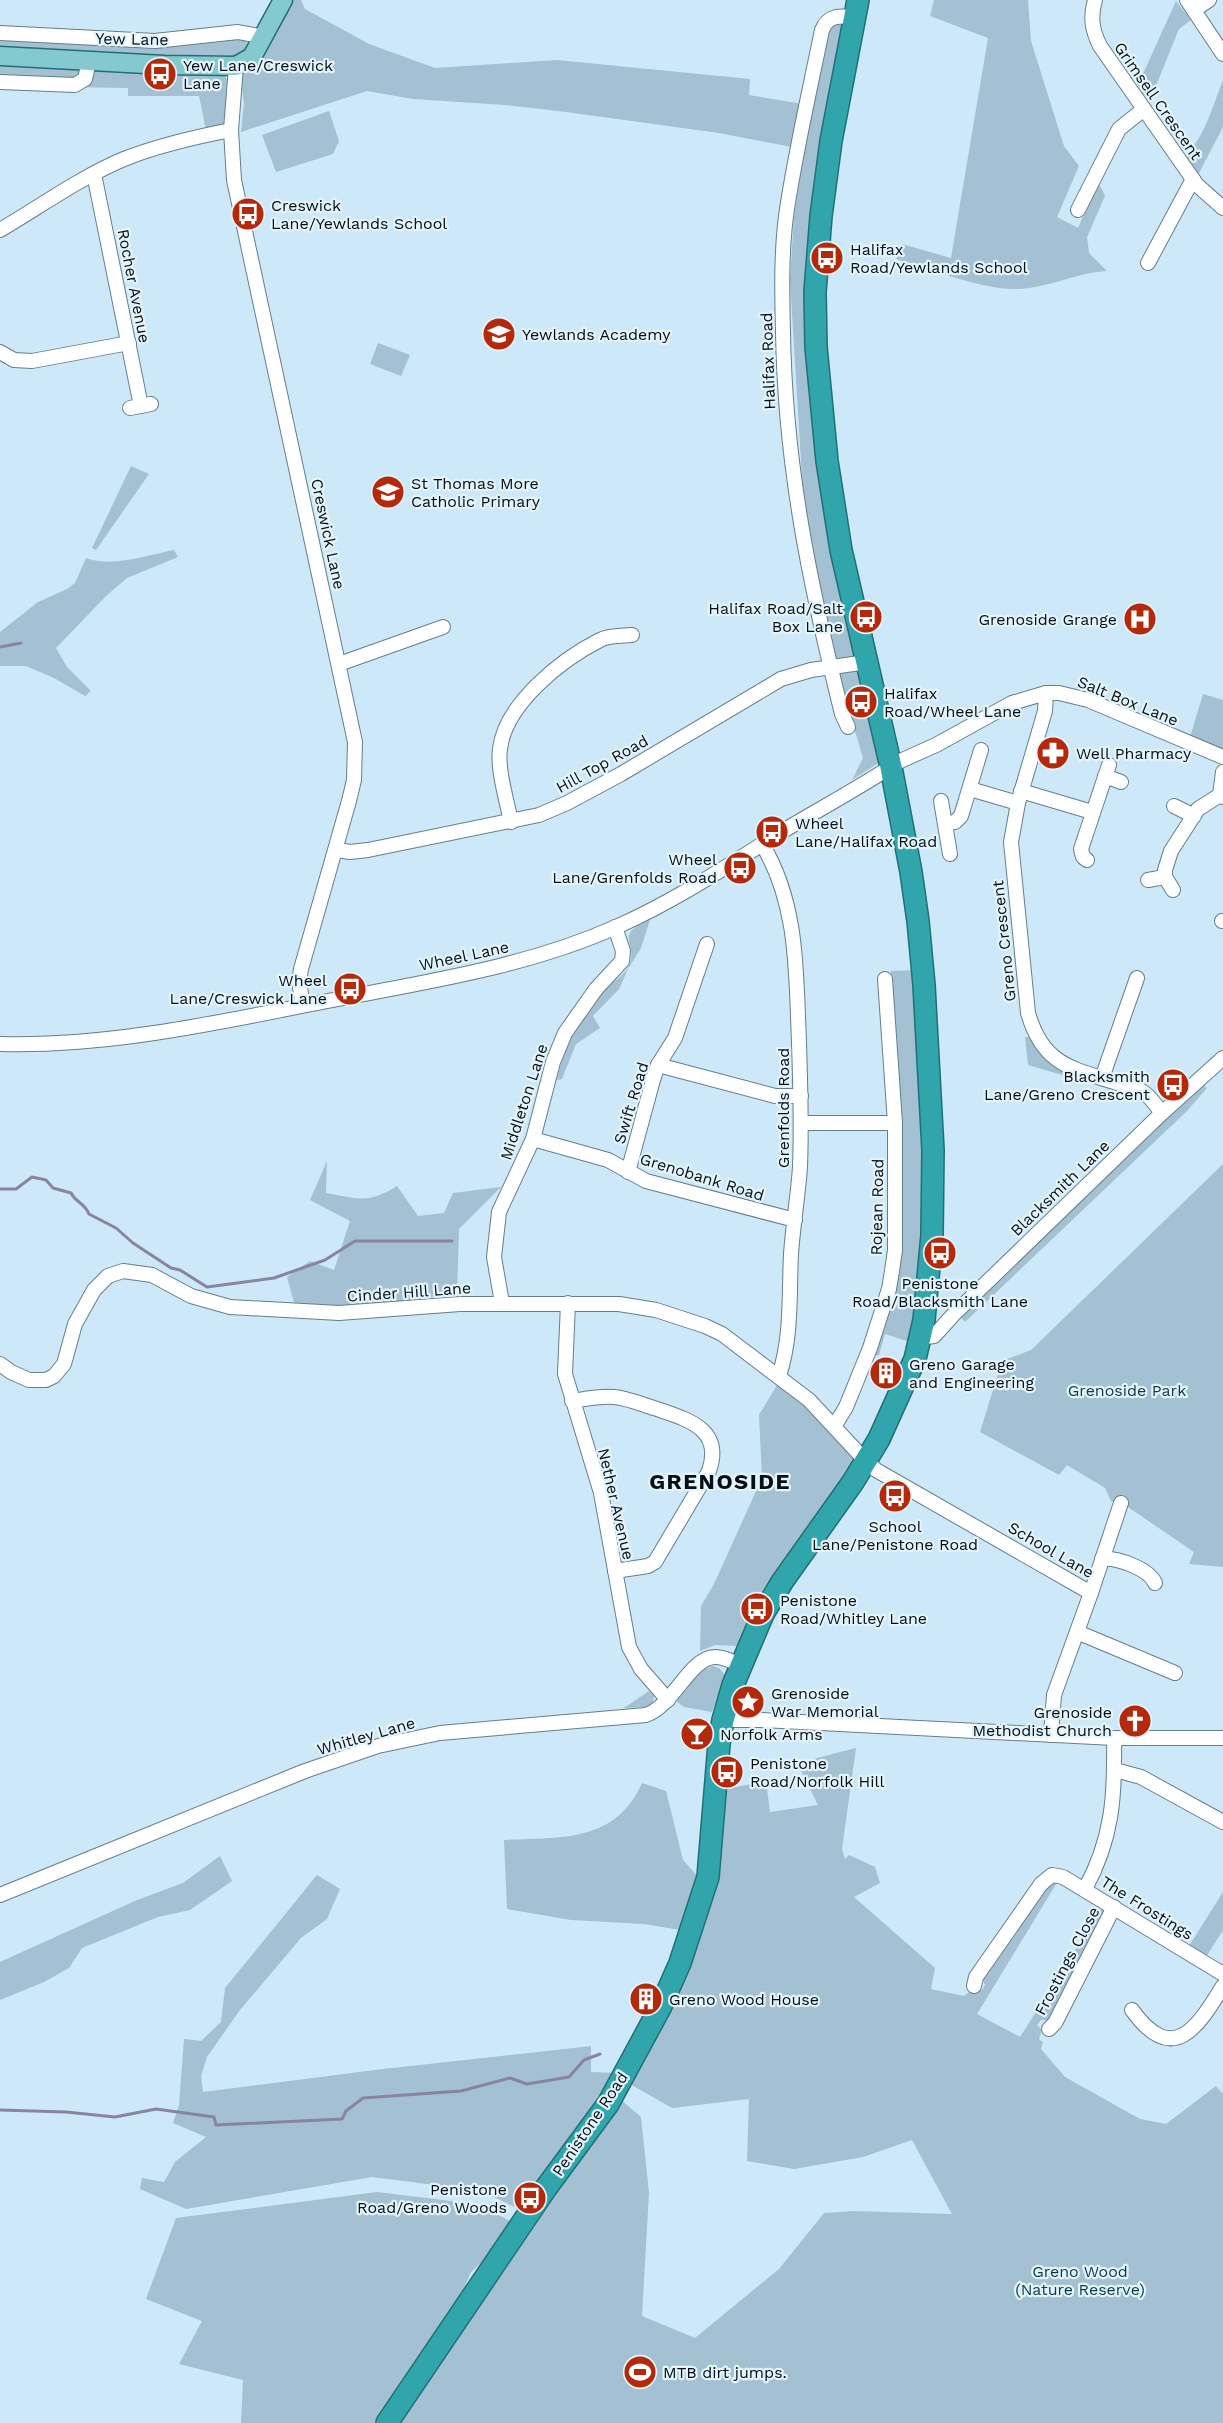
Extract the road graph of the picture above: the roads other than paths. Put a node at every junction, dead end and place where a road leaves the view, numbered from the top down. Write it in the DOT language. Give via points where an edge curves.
graph roads {
  1 [pos="283,0"];
  2 [pos="1095,0"];
  3 [pos="1209,0"];
  4 [pos="1190,5"];
  5 [pos="856,9"];
  6 [pos="0,33"];
  7 [pos="264,37"];
  8 [pos="1223,54"];
  9 [pos="0,56"];
  10 [pos="89,61"];
  11 [pos="237,66"];
  12 [pos="0,82"];
  13 [pos="1144,109"];
  14 [pos="231,130"];
  15 [pos="94,174"];
  16 [pos="1193,179"];
  17 [pos="1223,208"];
  18 [pos="1078,210"];
  19 [pos="0,230"];
  20 [pos="1148,262"];
  21 [pos="129,343"];
  22 [pos="0,352"];
  23 [pos="141,406"];
  24 [pos="443,627"];
  25 [pos="632,635"];
  26 [pos="867,662"];
  27 [pos="339,664"];
  28 [pos="831,668"];
  29 [pos="1046,693"];
  30 [pos="848,727"];
  31 [pos="981,750"];
  32 [pos="1223,757"];
  33 [pos="891,767"];
  34 [pos="1223,772"];
  35 [pos="1121,782"];
  36 [pos="970,789"];
  37 [pos="1222,796"];
  38 [pos="1020,797"];
  39 [pos="941,801"];
  40 [pos="1174,806"];
  41 [pos="1092,812"];
  42 [pos="1194,816"];
  43 [pos="511,822"];
  44 [pos="946,824"];
  45 [pos="762,844"];
  46 [pos="337,850"];
  47 [pos="951,855"];
  48 [pos="1087,860"];
  49 [pos="1165,877"];
  50 [pos="1148,880"];
  51 [pos="1173,890"];
  52 [pos="615,927"];
  53 [pos="707,944"];
  54 [pos="1137,978"];
  55 [pos="885,979"];
  56 [pos="303,1005"];
  57 [pos="0,1044"];
  58 [pos="1223,1058"];
  59 [pos="658,1065"];
  60 [pos="1101,1078"];
  61 [pos="801,1096"];
  62 [pos="1162,1113"];
  63 [pos="801,1123"];
  64 [pos="895,1123"];
  65 [pos="533,1139"];
  66 [pos="628,1172"];
  67 [pos="795,1220"];
  68 [pos="502,1303"];
  69 [pos="568,1304"];
  70 [pos="920,1338"];
  71 [pos="0,1364"];
  72 [pos="779,1376"];
  73 [pos="572,1401"];
  74 [pos="835,1425"];
  75 [pos="850,1444"];
  76 [pos="866,1461"];
  77 [pos="1121,1503"];
  78 [pos="1102,1559"];
  79 [pos="615,1571"];
  80 [pos="1155,1583"];
  81 [pos="1091,1593"];
  82 [pos="1077,1632"];
  83 [pos="741,1665"];
  84 [pos="1175,1673"];
  85 [pos="668,1700"];
  86 [pos="723,1720"];
  87 [pos="1052,1735"];
  88 [pos="1114,1738"];
  89 [pos="1223,1738"];
  90 [pos="1115,1770"];
  91 [pos="1223,1822"];
  92 [pos="1084,1889"];
  93 [pos="0,1895"];
  94 [pos="1114,1907"];
  95 [pos="1223,1974"];
  96 [pos="974,1986"];
  97 [pos="1223,1986"];
  98 [pos="1132,2010"];
  99 [pos="1049,2029"];
  100 [pos="387,2423"];
  1 -- 7 [label="main road"];
  2 -- 13 [label="street, Grimsell Crescent" via="1091,12 1095,35"];
  3 -- 4 [label="street"];
  4 -- 8 [label="street"];
  5 -- 26 [label="highway, Penistone Road" via="831,141 815,292 822,417 834,512"];
  5 -- 28 [label="street, Halifax Road" via="831,17 822,30 787,210 783,279 789,450 807,562"];
  6 -- 7 [label="street, Yew Lane" via="135,41 238,32"];
  7 -- 11 [label="main road" via="252,57"];
  9 -- 10 [label="main road, Yew Lane"];
  10 -- 11 [label="main road, Yew Lane"];
  10 -- 12 [label="street, Yew Lane" via="86,80 75,85"];
  11 -- 14 [label="street, Creswick Lane"];
  13 -- 16 [label="street, Grimsell Crescent"];
  13 -- 18 [label="street" via="1119,129"];
  14 -- 15 [label="street" via="151,150"];
  14 -- 27 [label="street, Creswick Lane" via="234,180"];
  15 -- 19 [label="street"];
  15 -- 21 [label="street, Rocher Avenue"];
  16 -- 17 [label="street, Grimsell Crescent"];
  16 -- 20 [label="street"];
  21 -- 22 [label="street" via="32,361 14,360"];
  21 -- 23 [label="street, Rocher Avenue"];
  24 -- 27 [label="street"];
  25 -- 43 [label="street" via="601,639 553,670 512,719 500,748"];
  26 -- 28 [label="street, Hill Top Road"];
  26 -- 33 [label="highway, Penistone Road"];
  27 -- 46 [label="street, Creswick Lane" via="351,717 355,761"];
  28 -- 30 [label="street, Halifax Road"];
  28 -- 43 [label="street, Hill Top Road" via="780,679 567,803"];
  29 -- 32 [label="street, Salt Box Lane" via="1088,700"];
  29 -- 33 [label="street, Salt Box Lane" via="1012,703"];
  29 -- 38 [label="street, Greno Crescent" via="1045,711"];
  31 -- 36 [label="street"];
  33 -- 45 [label="street, Wheel Lane"];
  33 -- 70 [label="highway, Penistone Road" via="916,910 929,1067 932,1235"];
  34 -- 37 [label="street"];
  35 -- 41 [label="street" via="1107,771"];
  36 -- 38 [label="street"];
  36 -- 44 [label="street" via="959,820"];
  37 -- 42 [label="street" via="1198,809"];
  38 -- 41 [label="street"];
  38 -- 60 [label="street, Greno Crescent" via="1012,827 1012,855 1025,994 1033,1029 1043,1047 1060,1062"];
  39 -- 44 [label="street"];
  40 -- 42 [label="street"];
  41 -- 48 [label="street" via="1081,849"];
  42 -- 49 [label="street" via="1171,852"];
  43 -- 46 [label="street, Hill Top Road" via="357,852"];
  44 -- 47 [label="street"];
  45 -- 52 [label="street, Wheel Lane" via="665,903"];
  45 -- 61 [label="street, Grenfolds Road" via="782,884 793,930"];
  46 -- 56 [label="street, Creswick Lane" via="301,969"];
  49 -- 50 [label="street"];
  49 -- 51 [label="street"];
  52 -- 56 [label="street, Wheel Lane" via="510,964"];
  52 -- 65 [label="street, Middleton Lane" via="622,961 596,989 565,1033 553,1062"];
  53 -- 59 [label="street, Swift Road" via="675,1038"];
  54 -- 60 [label="street"];
  55 -- 64 [label="street, Rojean Road"];
  56 -- 57 [label="street, Wheel Lane" via="100,1040"];
  58 -- 62 [label="street, Blacksmith Lane"];
  59 -- 61 [label="street" via="775,1096"];
  59 -- 66 [label="street, Swift Road"];
  60 -- 62 [label="street, Greno Crescent" via="1144,1093"];
  61 -- 63 [label="street, Grenfolds Road"];
  62 -- 70 [label="street, Blacksmith Lane" via="934,1336"];
  63 -- 64 [label="street"];
  63 -- 67 [label="street, Grenfolds Road"];
  64 -- 74 [label="street, Rojean Road" via="895,1250 889,1289 861,1371"];
  65 -- 66 [label="street, Grenobank Road" via="608,1160"];
  65 -- 68 [label="street, Middleton Lane" via="497,1220 494,1257"];
  66 -- 67 [label="street, Grenobank Road" via="658,1184"];
  67 -- 72 [label="street, Grenfolds Road" via="787,1347"];
  68 -- 69 [label="street, Cinder Hill Lane"];
  68 -- 71 [label="street, Cinder Hill Lane" via="339,1312 230,1307 191,1296 152,1275 123,1271 108,1276 94,1290 75,1324 64,1364 54,1376 29,1380"];
  69 -- 72 [label="street, Cinder Hill Lane" via="634,1306 687,1320 722,1334"];
  69 -- 73 [label="street, Nether Avenue" via="564,1374"];
  70 -- 76 [label="highway, Penistone Road" via="903,1387"];
  72 -- 74 [label="street, Cinder Hill Lane"];
  73 -- 79 [label="street, Nether Avenue" via="600,1493"];
  73 -- 79 [label="street" via="608,1397 631,1401 698,1425 710,1438 709,1471 655,1562"];
  74 -- 75 [label="street, Cinder Hill Lane"];
  75 -- 76 [label="street, School Lane"];
  76 -- 81 [label="street, School Lane"];
  76 -- 83 [label="highway, Penistone Road" via="782,1582"];
  77 -- 78 [label="street"];
  78 -- 80 [label="street" via="1147,1573"];
  78 -- 81 [label="street"];
  79 -- 85 [label="street, Nether Avenue" via="629,1647 641,1669"];
  81 -- 82 [label="street, School Lane"];
  82 -- 84 [label="street"];
  82 -- 87 [label="street, School Lane" via="1054,1695"];
  83 -- 85 [label="street, Whitley Lane" via="718,1657 705,1660"];
  83 -- 86 [label="highway, Penistone Road"];
  85 -- 93 [label="street, Whitley Lane" via="646,1715 440,1733 378,1746"];
  86 -- 87 [label="street"];
  86 -- 100 [label="highway, Penistone Road" via="708,1877 661,2006 608,2104 546,2188"];
  87 -- 88 [label="street"];
  88 -- 89 [label="street"];
  88 -- 90 [label="street, The Frostings"];
  90 -- 91 [label="street" via="1141,1777"];
  90 -- 92 [label="street, The Frostings" via="1108,1832 1097,1868"];
  92 -- 94 [label="street, The Frostings"];
  92 -- 96 [label="street, The Frostings" via="1052,1875 1041,1884 976,1977"];
  94 -- 95 [label="street, The Frostings"];
  94 -- 99 [label="street, Frostings Close"];
  97 -- 98 [label="street" via="1196,2025 1178,2038 1168,2038 1146,2027"];
}
